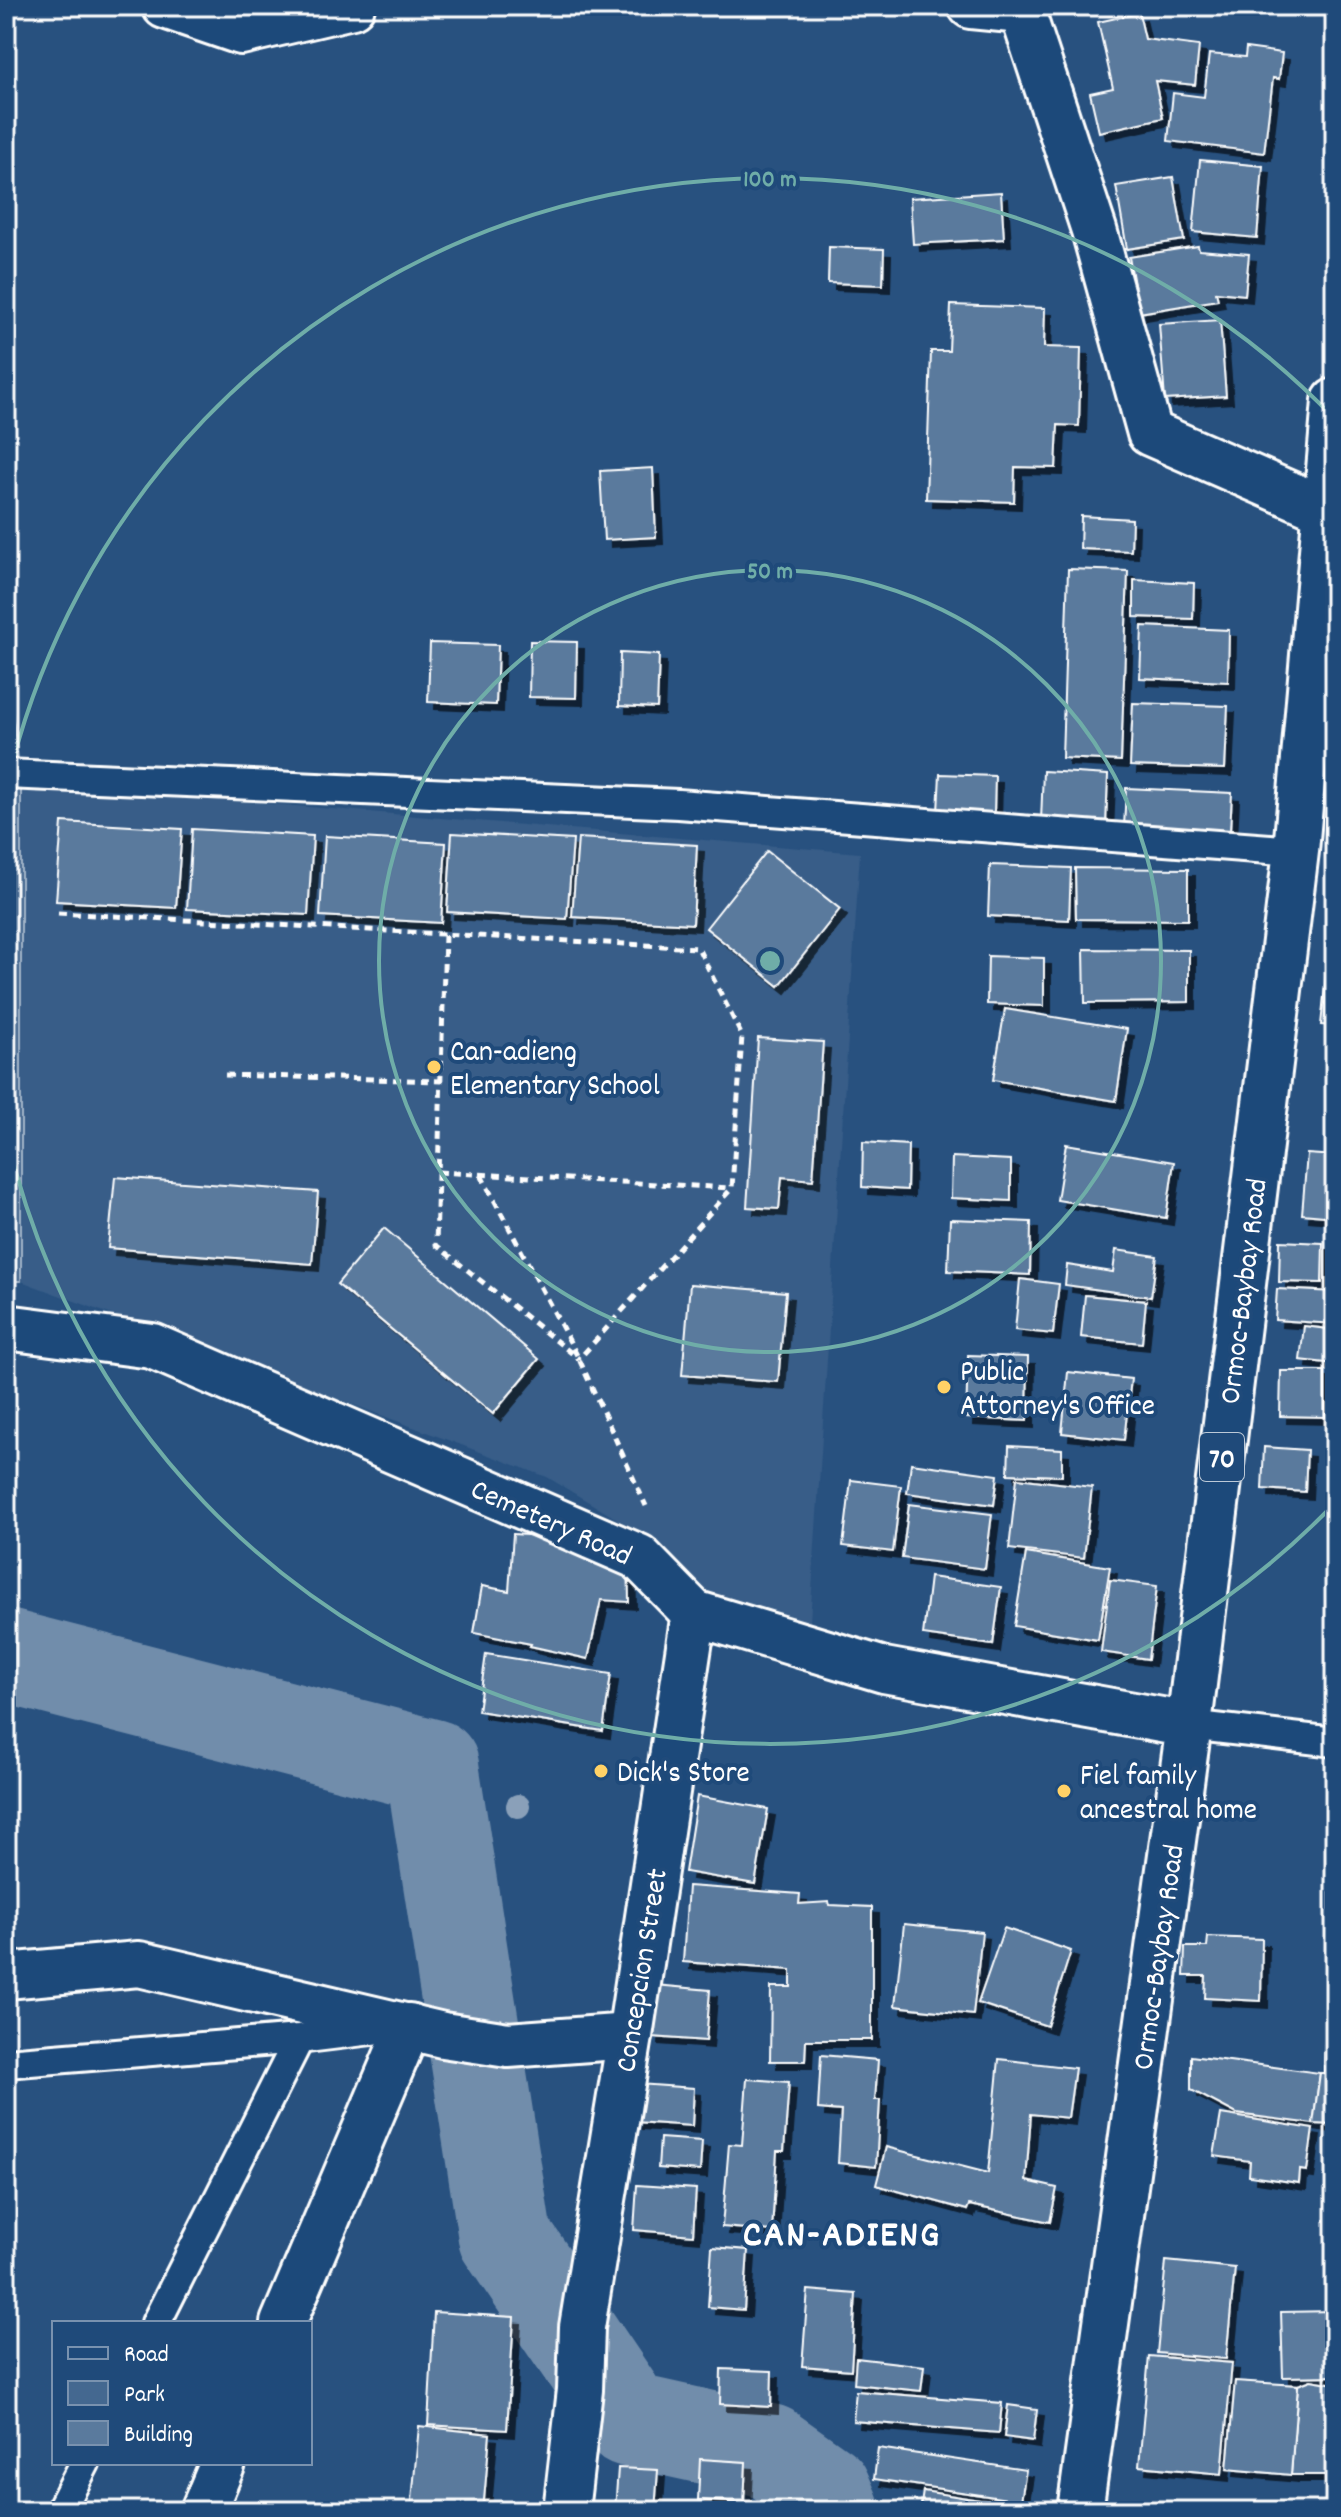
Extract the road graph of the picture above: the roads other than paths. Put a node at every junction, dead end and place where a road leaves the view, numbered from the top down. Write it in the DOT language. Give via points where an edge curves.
graph roads {
  1 [pos="165,6"];
  2 [pos="352,6"];
  3 [pos="971,6"];
  4 [pos="1335,401"];
  5 [pos="1324,509"];
  6 [pos="6,774"];
  7 [pos="1296,851"];
  8 [pos="6,1327"];
  9 [pos="694,1613"];
  10 [pos="1189,1725"];
  11 [pos="1335,1742"];
  12 [pos="6,1976"];
  13 [pos="426,2031"];
  14 [pos="630,2036"];
  15 [pos="299,2039"];
  16 [pos="6,2063"];
  17 [pos="157,2321"];
  18 [pos="284,2321"];
  19 [pos="84,2465"];
  20 [pos="222,2465"];
  21 [pos="60,2511"];
  22 [pos="203,2511"];
  23 [pos="566,2511"];
  24 [pos="1080,2511"];
  1 -- 2 [label="main road" via="241,32"];
  3 -- 5 [label="main road" via="1022,11 1094,230 1150,433"];
  4 -- 5 [label="main road, Ormoc-Baybay Road / 70"];
  5 -- 7 [label="main road, Ormoc-Baybay Road / 70"];
  6 -- 7 [label="lane" via="678,804"];
  7 -- 10 [label="main road, Ormoc-Baybay Road / 70"];
  8 -- 9 [label="main road, Cemetery Road" via="152,1346 639,1557"];
  9 -- 10 [label="main road, Cemetery Road" via="884,1670"];
  9 -- 14 [label="main road, Concepcion Street"];
  10 -- 11 [label="lane"];
  10 -- 24 [label="main road, Ormoc-Baybay Road / 70"];
  12 -- 13 [label="main road" via="139,1964"];
  13 -- 14 [label="main road" via="508,2045"];
  13 -- 15 [label="lane"];
  13 -- 18 [label="main road"];
  14 -- 23 [label="main road, Concepcion Street" via="582,2327"];
  15 -- 16 [label="lane"];
  15 -- 17 [label="lane"];
  19 -- 21 [label="lane"];
  20 -- 22 [label="main road"];
}
